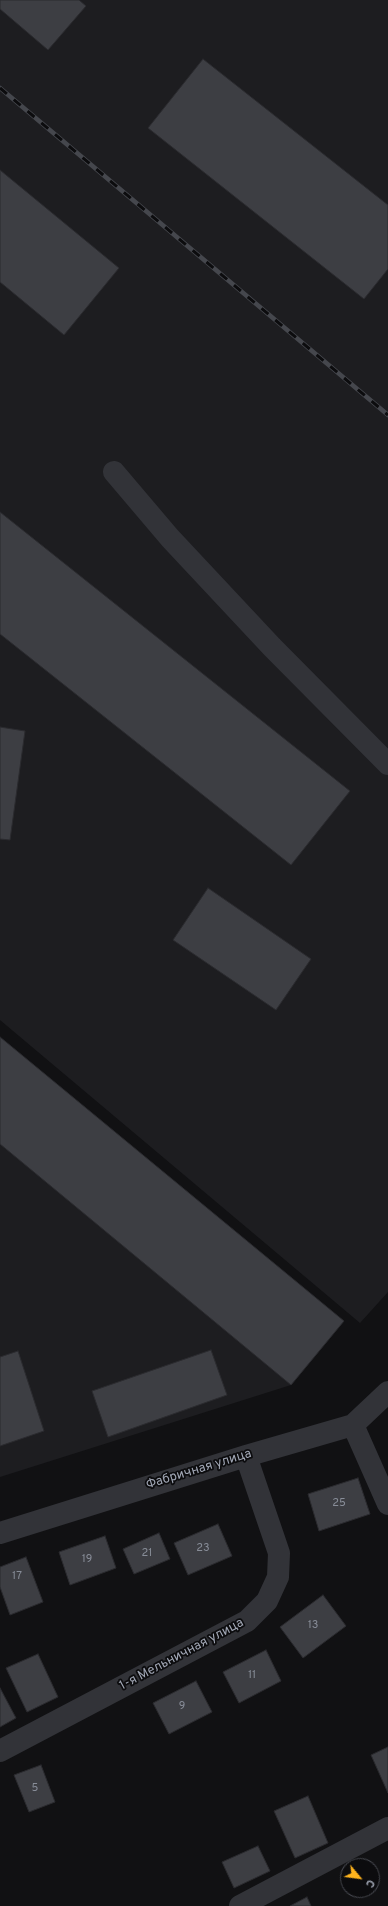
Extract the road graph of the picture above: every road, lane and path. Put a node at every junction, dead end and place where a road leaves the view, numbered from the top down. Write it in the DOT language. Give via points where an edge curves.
graph roads {
  1 [pos="114,472"];
  2 [pos="388,764"];
  3 [pos="388,1392"];
  4 [pos="353,1425"];
  5 [pos="246,1456"];
  6 [pos="388,1504"];
  7 [pos="0,1533"];
  8 [pos="0,1751"];
  9 [pos="388,1828"];
  10 [pos="240,1906"];
  1 -- 2 [label="street" via="170,538 272,648"];
  3 -- 4 [label="street, Фабричная улица"];
  4 -- 5 [label="street, Фабричная улица"];
  4 -- 6 [label="street"];
  5 -- 7 [label="street, Фабричная улица"];
  5 -- 8 [label="street, 1-я Мельничная улица" via="279,1554 278,1577 268,1601 247,1621"];
  9 -- 10 [label="street"];
}
